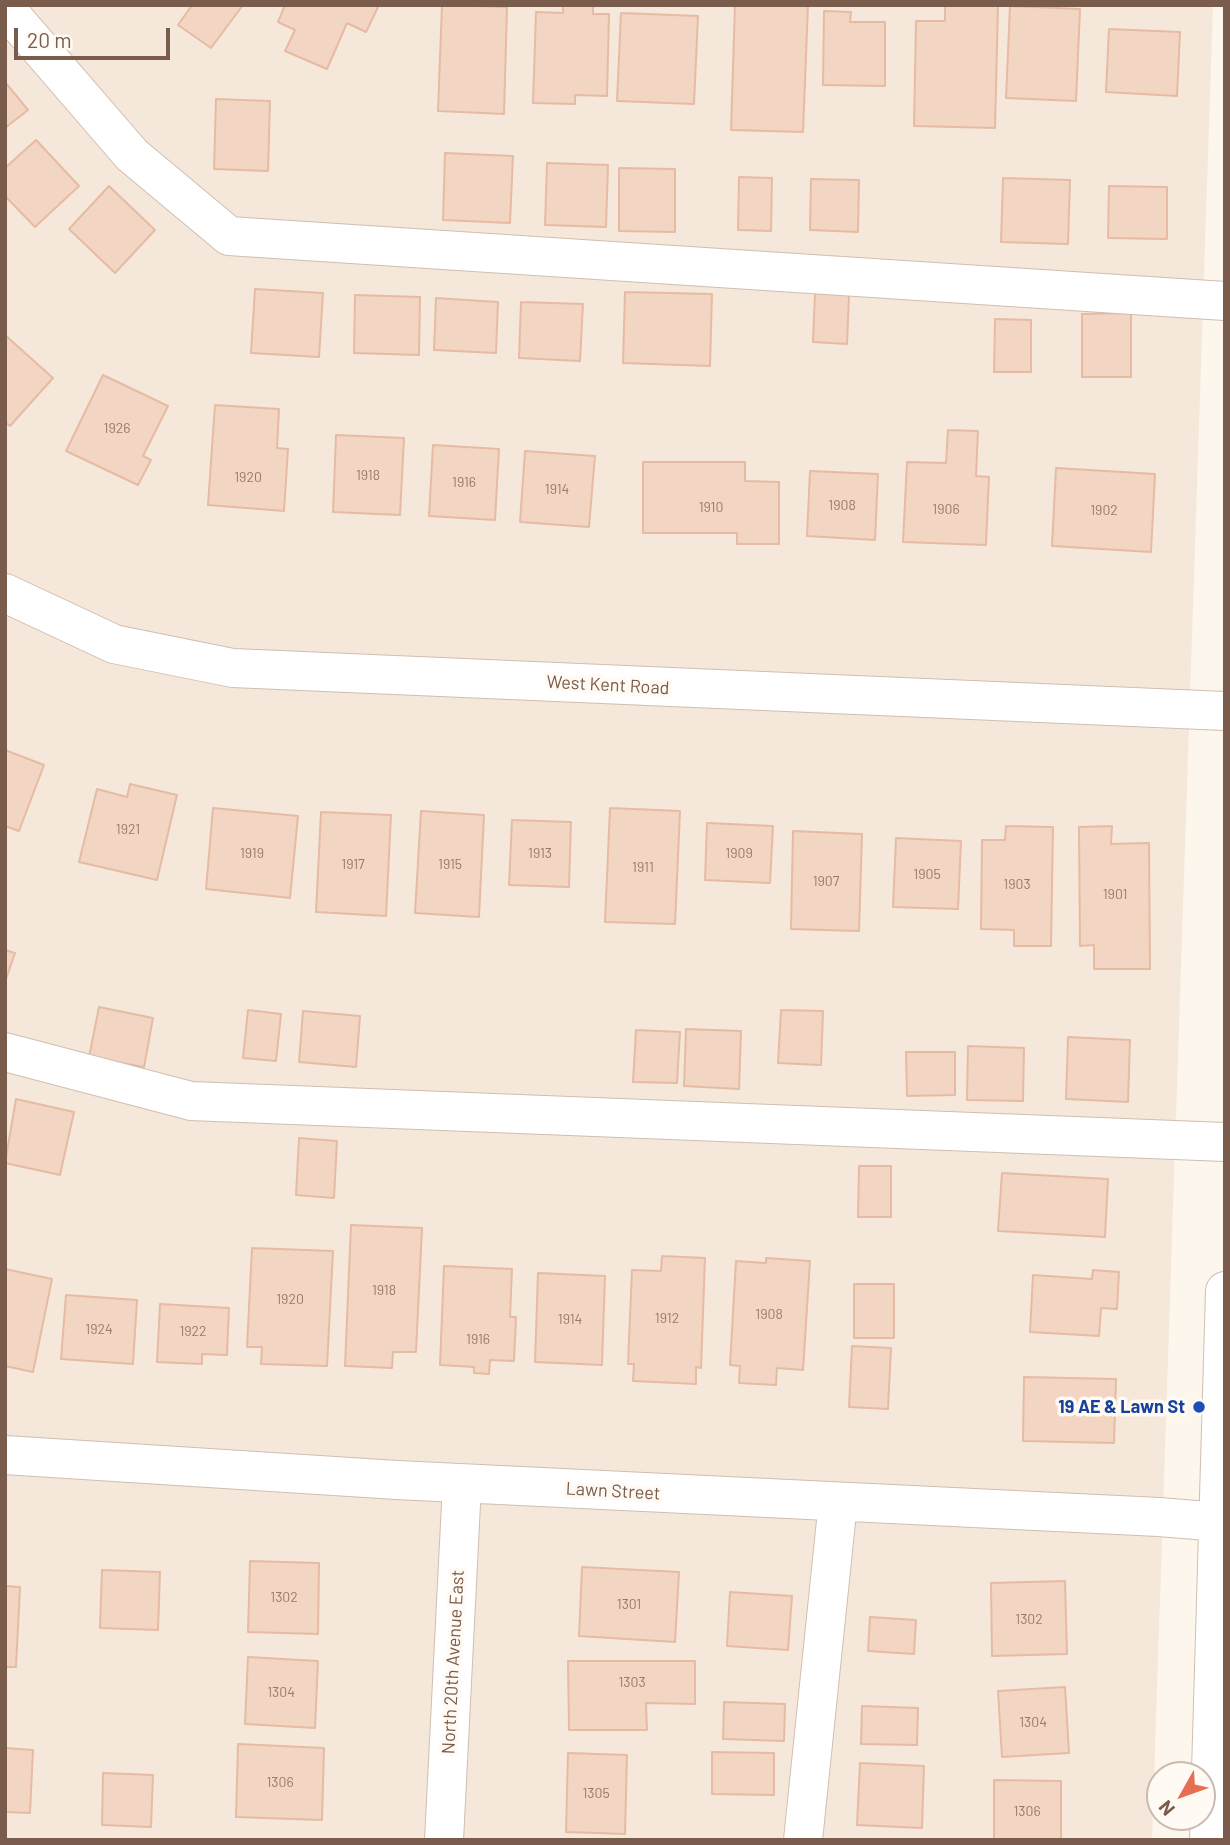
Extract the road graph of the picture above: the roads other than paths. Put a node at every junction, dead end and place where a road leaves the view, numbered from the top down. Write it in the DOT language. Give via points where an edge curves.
graph roads {
  1 [pos="5,8"];
  2 [pos="1225,301"];
  3 [pos="5,593"];
  4 [pos="1225,710"];
  5 [pos="5,1052"];
  6 [pos="1225,1142"];
  7 [pos="1225,1290"];
  8 [pos="5,1455"];
  9 [pos="462,1484"];
  10 [pos="838,1502"];
  11 [pos="1220,1522"];
  12 [pos="444,1840"];
  13 [pos="803,1840"];
  14 [pos="1209,1840"];
  1 -- 2 [label="street" via="132,155 229,236"];
  3 -- 4 [label="street, West Kent Road" via="114,644 233,668"];
  5 -- 6 [label="street" via="191,1101"];
  7 -- 11 [label="street"];
  8 -- 9 [label="street, Lawn Street"];
  9 -- 10 [label="street, Lawn Street"];
  9 -- 12 [label="street, North 20th Avenue East"];
  10 -- 11 [label="street, Lawn Street"];
  10 -- 13 [label="street"];
  11 -- 14 [label="street"];
}
